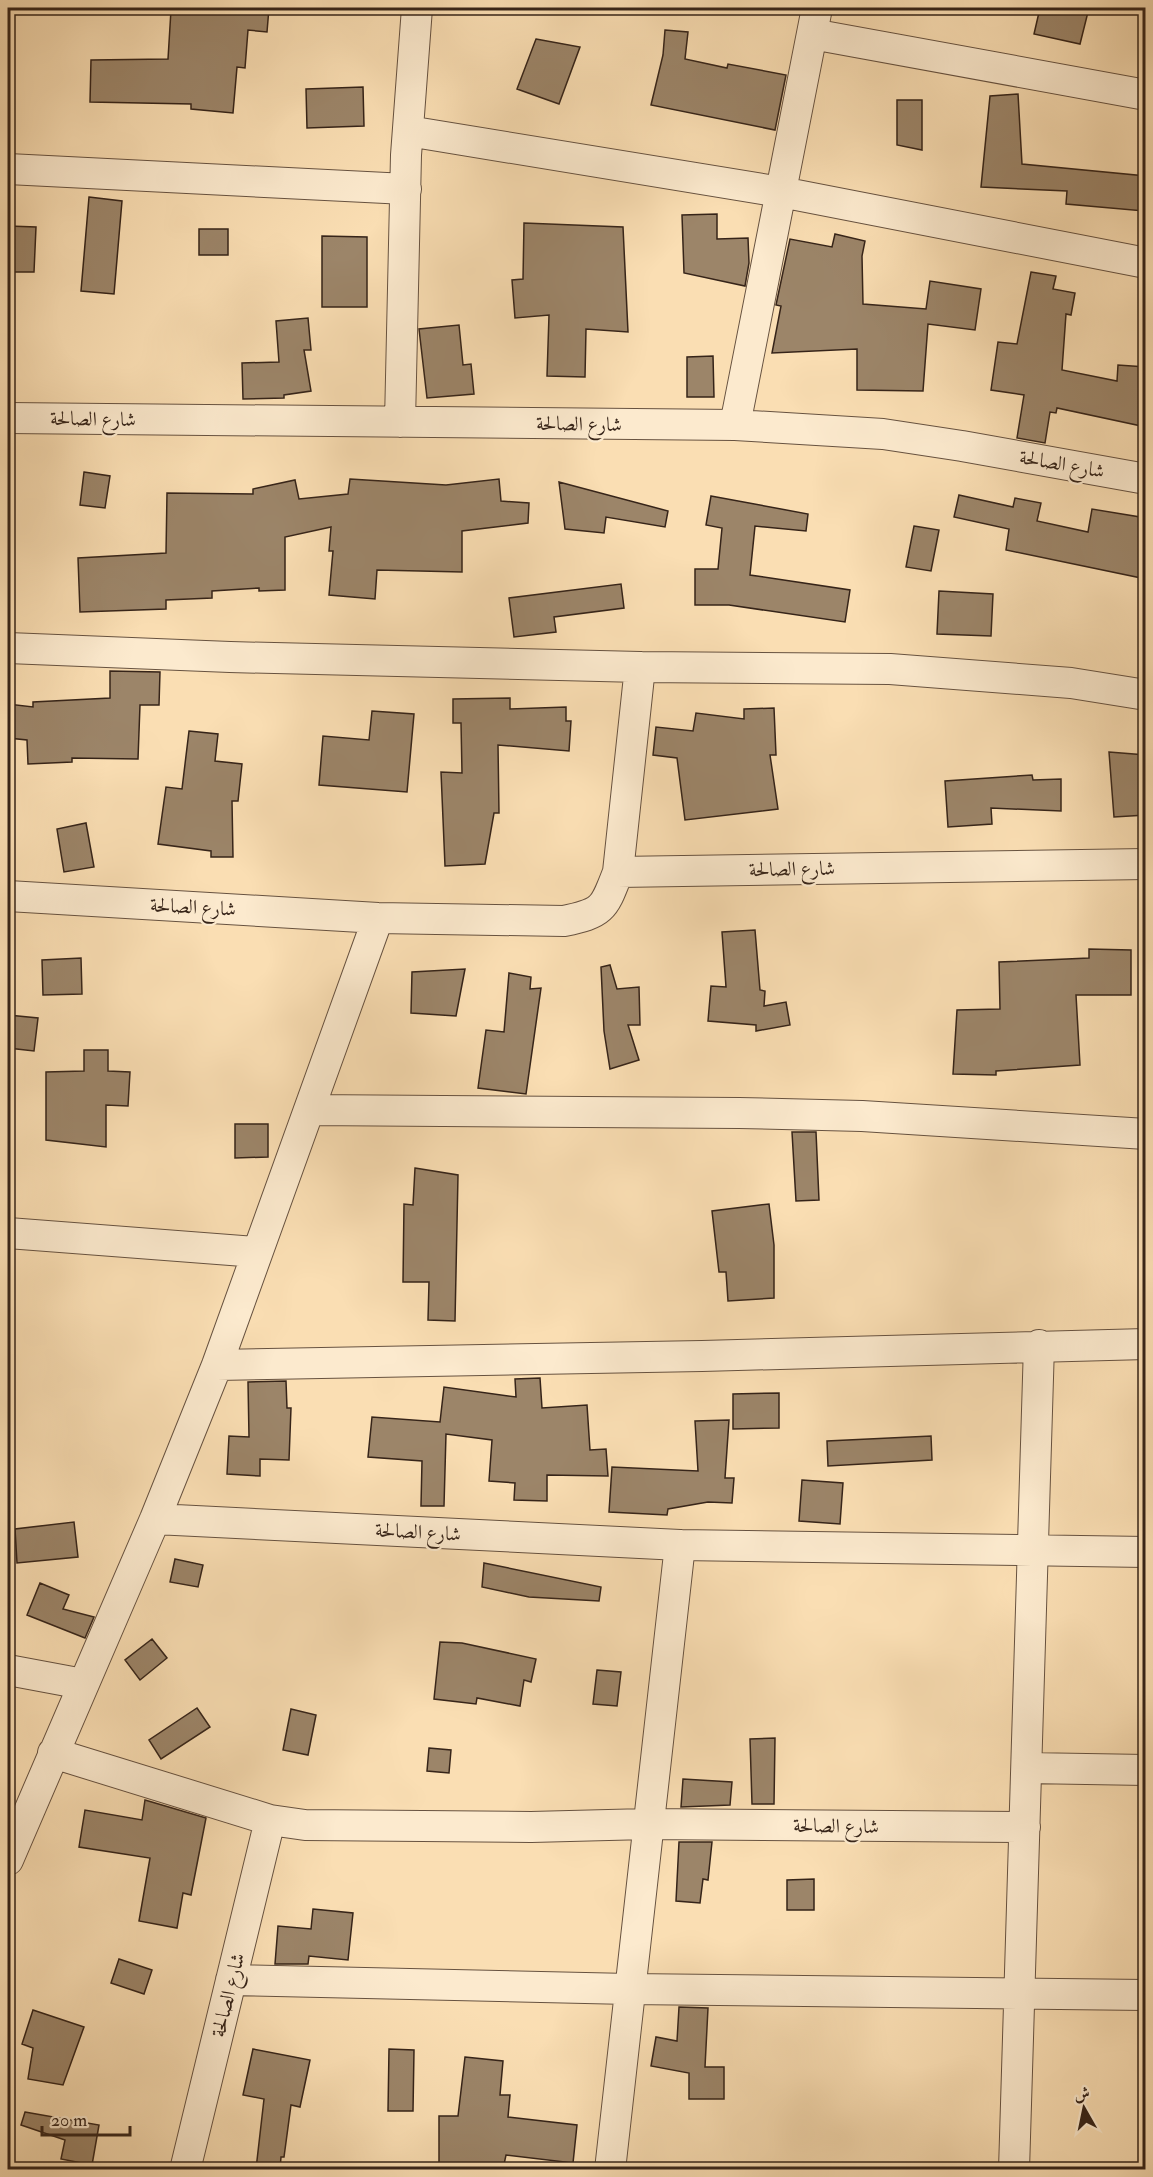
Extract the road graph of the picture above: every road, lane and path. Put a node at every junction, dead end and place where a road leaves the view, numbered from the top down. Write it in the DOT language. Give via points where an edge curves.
graph roads {
  1 [pos="417,8"];
  2 [pos="814,21"];
  3 [pos="1146,95"];
  4 [pos="408,131"];
  5 [pos="8,169"];
  6 [pos="406,189"];
  7 [pos="781,192"];
  8 [pos="1146,262"];
  9 [pos="8,418"];
  10 [pos="400,422"];
  11 [pos="735,425"];
  12 [pos="1146,479"];
  13 [pos="8,648"];
  14 [pos="640,667"];
  15 [pos="1146,695"];
  16 [pos="1146,864"];
  17 [pos="618,872"];
  18 [pos="8,896"];
  19 [pos="378,918"];
  20 [pos="309,1110"];
  21 [pos="1146,1134"];
  22 [pos="8,1233"];
  23 [pos="257,1252"];
  24 [pos="1146,1344"];
  25 [pos="1039,1345"];
  26 [pos="217,1365"];
  27 [pos="155,1519"];
  28 [pos="680,1545"];
  29 [pos="1031,1551"];
  30 [pos="1146,1552"];
  31 [pos="8,1670"];
  32 [pos="83,1684"];
  33 [pos="53,1753"];
  34 [pos="1027,1768"];
  35 [pos="1146,1770"];
  36 [pos="270,1820"];
  37 [pos="15,1822"];
  38 [pos="647,1824"];
  39 [pos="1025,1827"];
  40 [pos="8,1860"];
  41 [pos="231,1980"];
  42 [pos="629,1989"];
  43 [pos="1021,1995"];
  44 [pos="1146,1995"];
  45 [pos="185,2169"];
  46 [pos="610,2169"];
  47 [pos="1014,2169"];
  1 -- 4 [label="street"];
  2 -- 3 [label="street"];
  2 -- 7 [label="street"];
  4 -- 6 [label="street"];
  4 -- 7 [label="street"];
  5 -- 6 [label="street"];
  6 -- 10 [label="street"];
  7 -- 8 [label="street"];
  7 -- 11 [label="street"];
  9 -- 10 [label="street, شارع الصالحة"];
  10 -- 11 [label="street, شارع الصالحة"];
  11 -- 12 [label="street, شارع الصالحة" via="883,434"];
  13 -- 14 [label="street"];
  14 -- 15 [label="street" via="817,667 959,673 1071,683"];
  14 -- 17 [label="street, شارع الصالحة"];
  16 -- 17 [label="street, شارع الصالحة"];
  17 -- 19 [label="street, شارع الصالحة" via="606,903 590,916 564,921"];
  18 -- 19 [label="street, شارع الصالحة"];
  19 -- 20 [label="street"];
  20 -- 21 [label="street" via="761,1113"];
  20 -- 23 [label="street"];
  22 -- 23 [label="street"];
  23 -- 26 [label="street"];
  24 -- 25 [label="street"];
  25 -- 26 [label="street"];
  25 -- 29 [label="street"];
  26 -- 27 [label="street"];
  27 -- 28 [label="street, شارع الصالحة"];
  27 -- 32 [label="street"];
  28 -- 29 [label="street, شارع الصالحة"];
  28 -- 38 [label="street"];
  29 -- 30 [label="street, شارع الصالحة"];
  29 -- 34 [label="street"];
  31 -- 32 [label="street"];
  32 -- 33 [label="street"];
  33 -- 36 [label="street, شارع الصالحة"];
  33 -- 37 [label="street"];
  34 -- 35 [label="street"];
  34 -- 39 [label="street"];
  36 -- 38 [label="street, شارع الصالحة" via="358,1827"];
  36 -- 41 [label="street, شارع الصالحة"];
  37 -- 40 [label="street"];
  38 -- 39 [label="street, شارع الصالحة"];
  38 -- 42 [label="street"];
  39 -- 43 [label="street"];
  41 -- 42 [label="street"];
  41 -- 45 [label="street, شارع الصالحة"];
  42 -- 43 [label="street"];
  42 -- 46 [label="street"];
  43 -- 44 [label="street"];
  43 -- 47 [label="street"];
}
